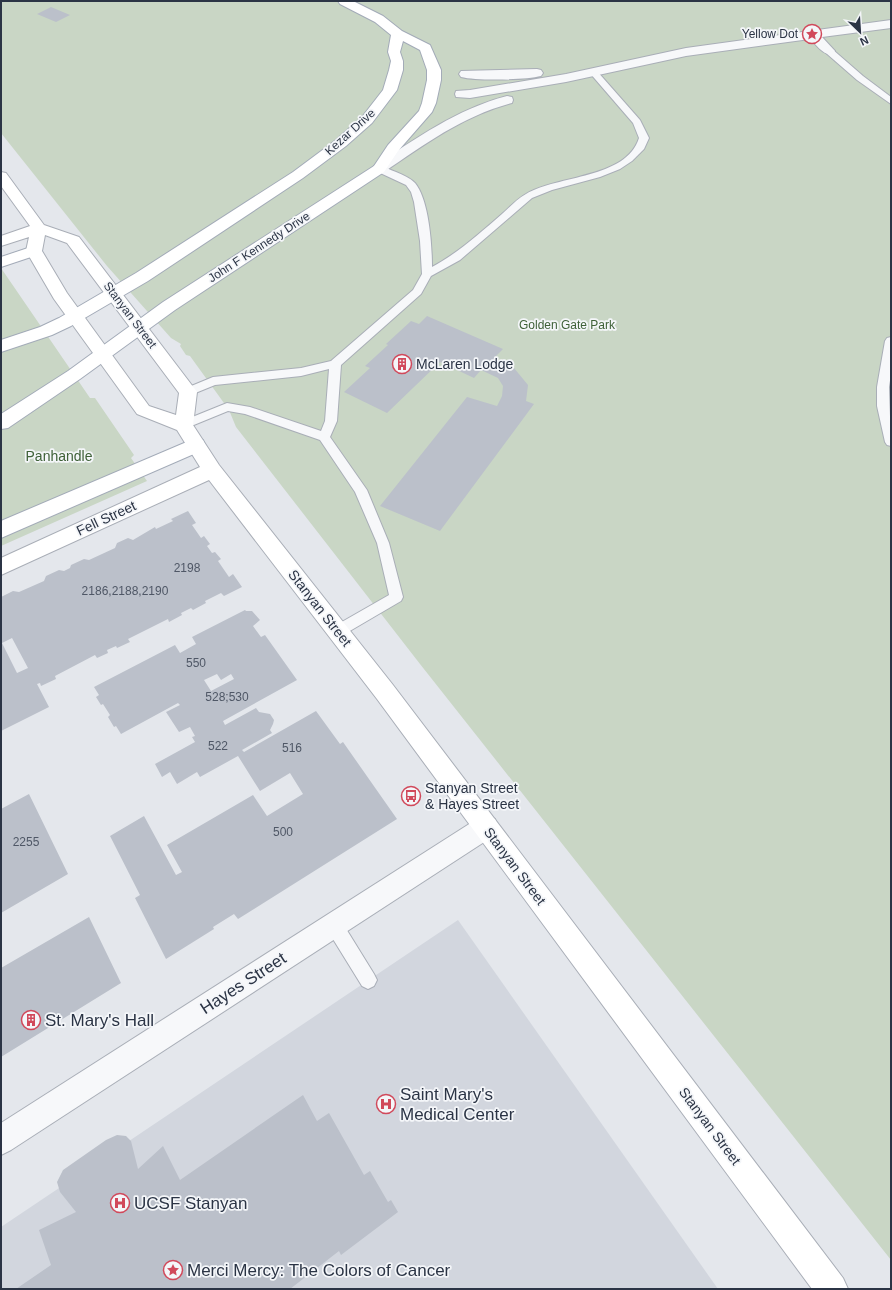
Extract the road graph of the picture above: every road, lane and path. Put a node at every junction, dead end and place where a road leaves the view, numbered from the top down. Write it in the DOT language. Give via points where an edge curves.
graph roads {
  1 [pos="344,1"];
  2 [pos="891,24"];
  3 [pos="398,34"];
  4 [pos="813,35"];
  5 [pos="829,51"];
  6 [pos="593,72"];
  7 [pos="465,74"];
  8 [pos="566,90"];
  9 [pos="461,94"];
  10 [pos="891,101"];
  11 [pos="379,169"];
  12 [pos="1,176"];
  13 [pos="39,228"];
  14 [pos="1,241"];
  15 [pos="34,251"];
  16 [pos="1,262"];
  17 [pos="427,274"];
  18 [pos="114,294"];
  19 [pos="76,316"];
  20 [pos="140,326"];
  21 [pos="891,341"];
  22 [pos="1,346"];
  23 [pos="103,355"];
  24 [pos="335,364"];
  25 [pos="188,392"];
  26 [pos="1,423"];
  27 [pos="184,425"];
  28 [pos="324,438"];
  29 [pos="891,442"];
  30 [pos="196,445"];
  31 [pos="212,470"];
  32 [pos="1,530"];
  33 [pos="1,567"];
  34 [pos="338,631"];
  35 [pos="486,827"];
  36 [pos="334,925"];
  37 [pos="368,980"];
  38 [pos="1,1140"];
  39 [pos="832,1289"];
  1 -- 3 [label="main road" via="379,19"];
  2 -- 4 [label="street"];
  3 -- 11 [label="main road" via="425,48 434,70 434,80 425,112 393,148"];
  3 -- 18 [label="main road, Kezar Drive" via="394,52 396,70 390,90 355,131 298,175"];
  4 -- 5 [label="street"];
  4 -- 6 [label="street" via="686,52"];
  5 -- 10 [label="lane"];
  6 -- 7 [label="street" via="507,73 484,76"];
  6 -- 8 [label="street" via="574,88"];
  6 -- 9 [label="street"];
  6 -- 11 [label="street" via="568,84 473,110"];
  6 -- 17 [label="lane" via="637,122 644,138 641,147 617,167 529,196 456,258"];
  11 -- 17 [label="lane" via="412,185 415,191 422,219 428,262"];
  11 -- 20 [label="main road, John F Kennedy Drive"];
  12 -- 13 [label="main road"];
  13 -- 14 [label="main road"];
  13 -- 15 [label="main road"];
  13 -- 18 [label="main road, Stanyan Street" via="73,240"];
  15 -- 16 [label="main road"];
  15 -- 19 [label="main road" via="60,295"];
  17 -- 24 [label="lane" via="416,292"];
  18 -- 19 [label="main road"];
  18 -- 20 [label="main road, Stanyan Street"];
  19 -- 22 [label="main road"];
  19 -- 23 [label="main road"];
  20 -- 23 [label="main road"];
  20 -- 25 [label="main road, Stanyan Street"];
  21 -- 29 [label="lane" via="882,406"];
  23 -- 26 [label="main road"];
  23 -- 27 [label="main road" via="143,410"];
  24 -- 25 [label="lane" via="301,372 213,381"];
  24 -- 28 [label="lane" via="331,421"];
  25 -- 27 [label="main road"];
  27 -- 28 [label="lane" via="227,407 246,410"];
  27 -- 30 [label="main road, Stanyan Street"];
  28 -- 34 [label="lane" via="361,490 383,543 396,596"];
  30 -- 31 [label="main road, Stanyan Street"];
  30 -- 32 [label="main road"];
  31 -- 33 [label="main road, Fell Street"];
  31 -- 34 [label="main road, Stanyan Street"];
  34 -- 35 [label="main road, Stanyan Street"];
  35 -- 36 [label="street, Hayes Street"];
  35 -- 39 [label="main road, Stanyan Street"];
  36 -- 37 [label="lane"];
  36 -- 38 [label="street, Hayes Street"];
}
